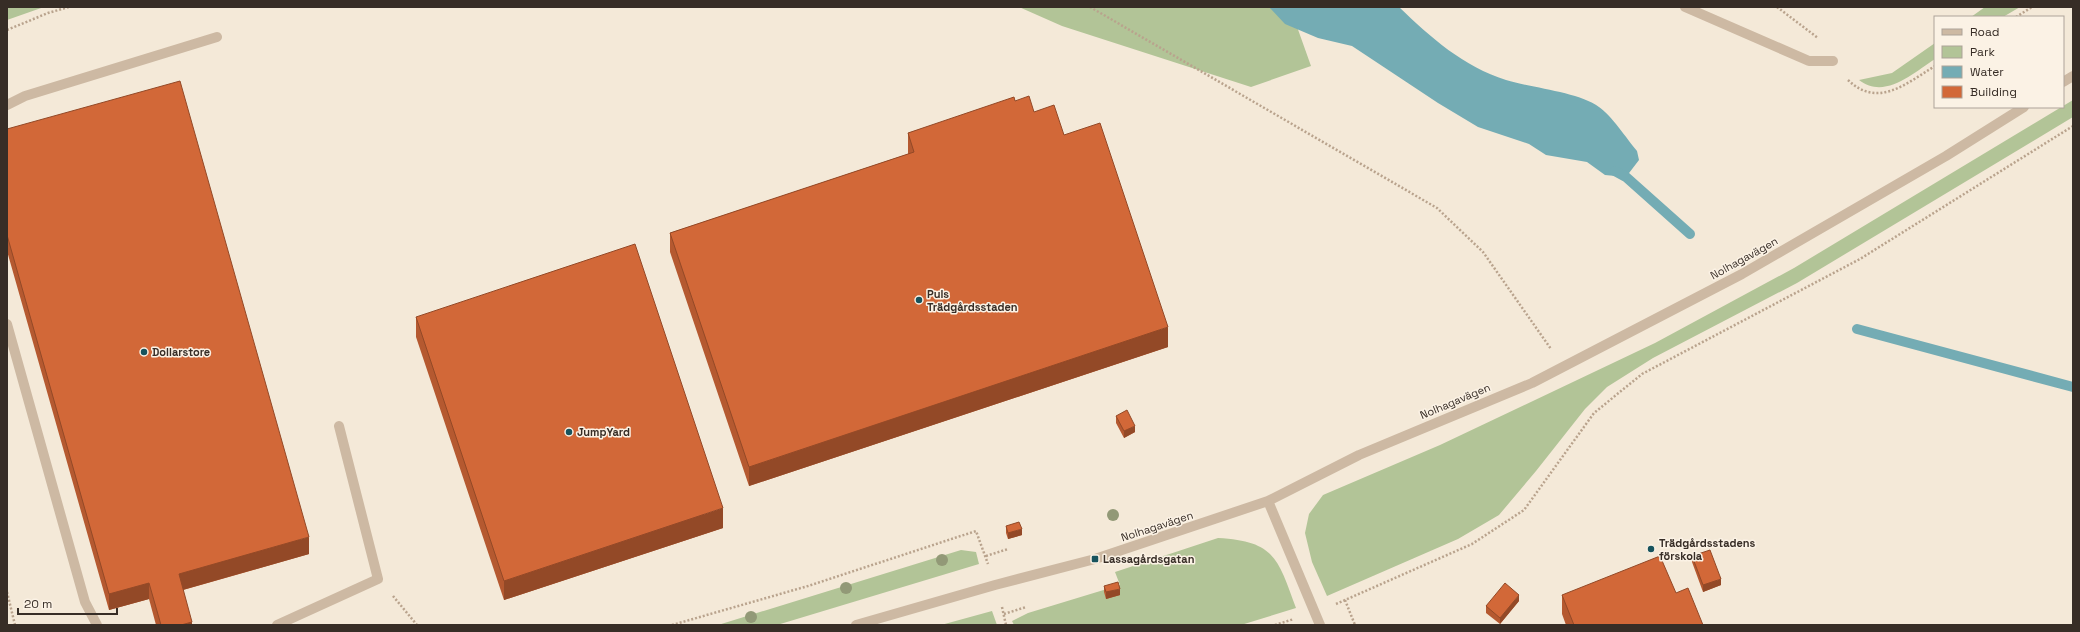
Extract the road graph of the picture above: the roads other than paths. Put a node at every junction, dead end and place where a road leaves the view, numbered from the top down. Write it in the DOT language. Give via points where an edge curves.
graph roads {
  1 [pos="1685,7"];
  2 [pos="217,37"];
  3 [pos="1834,61"];
  4 [pos="2073,76"];
  5 [pos="2064,81"];
  6 [pos="7,105"];
  7 [pos="2022,108"];
  8 [pos="7,324"];
  9 [pos="339,426"];
  10 [pos="1268,502"];
  11 [pos="97,625"];
  12 [pos="277,625"];
  13 [pos="856,625"];
  14 [pos="1320,625"];
  1 -- 3 [label="street" via="1809,61"];
  2 -- 6 [label="street" via="25,96"];
  4 -- 5 [label="street"];
  7 -- 10 [label="street, Nolhagavägen" via="1946,156 1742,274 1564,367 1532,383 1359,454"];
  8 -- 11 [label="street" via="85,602"];
  9 -- 12 [label="street" via="378,579"];
  10 -- 13 [label="street, Nolhagavägen" via="1095,559"];
  10 -- 14 [label="street"];
}
